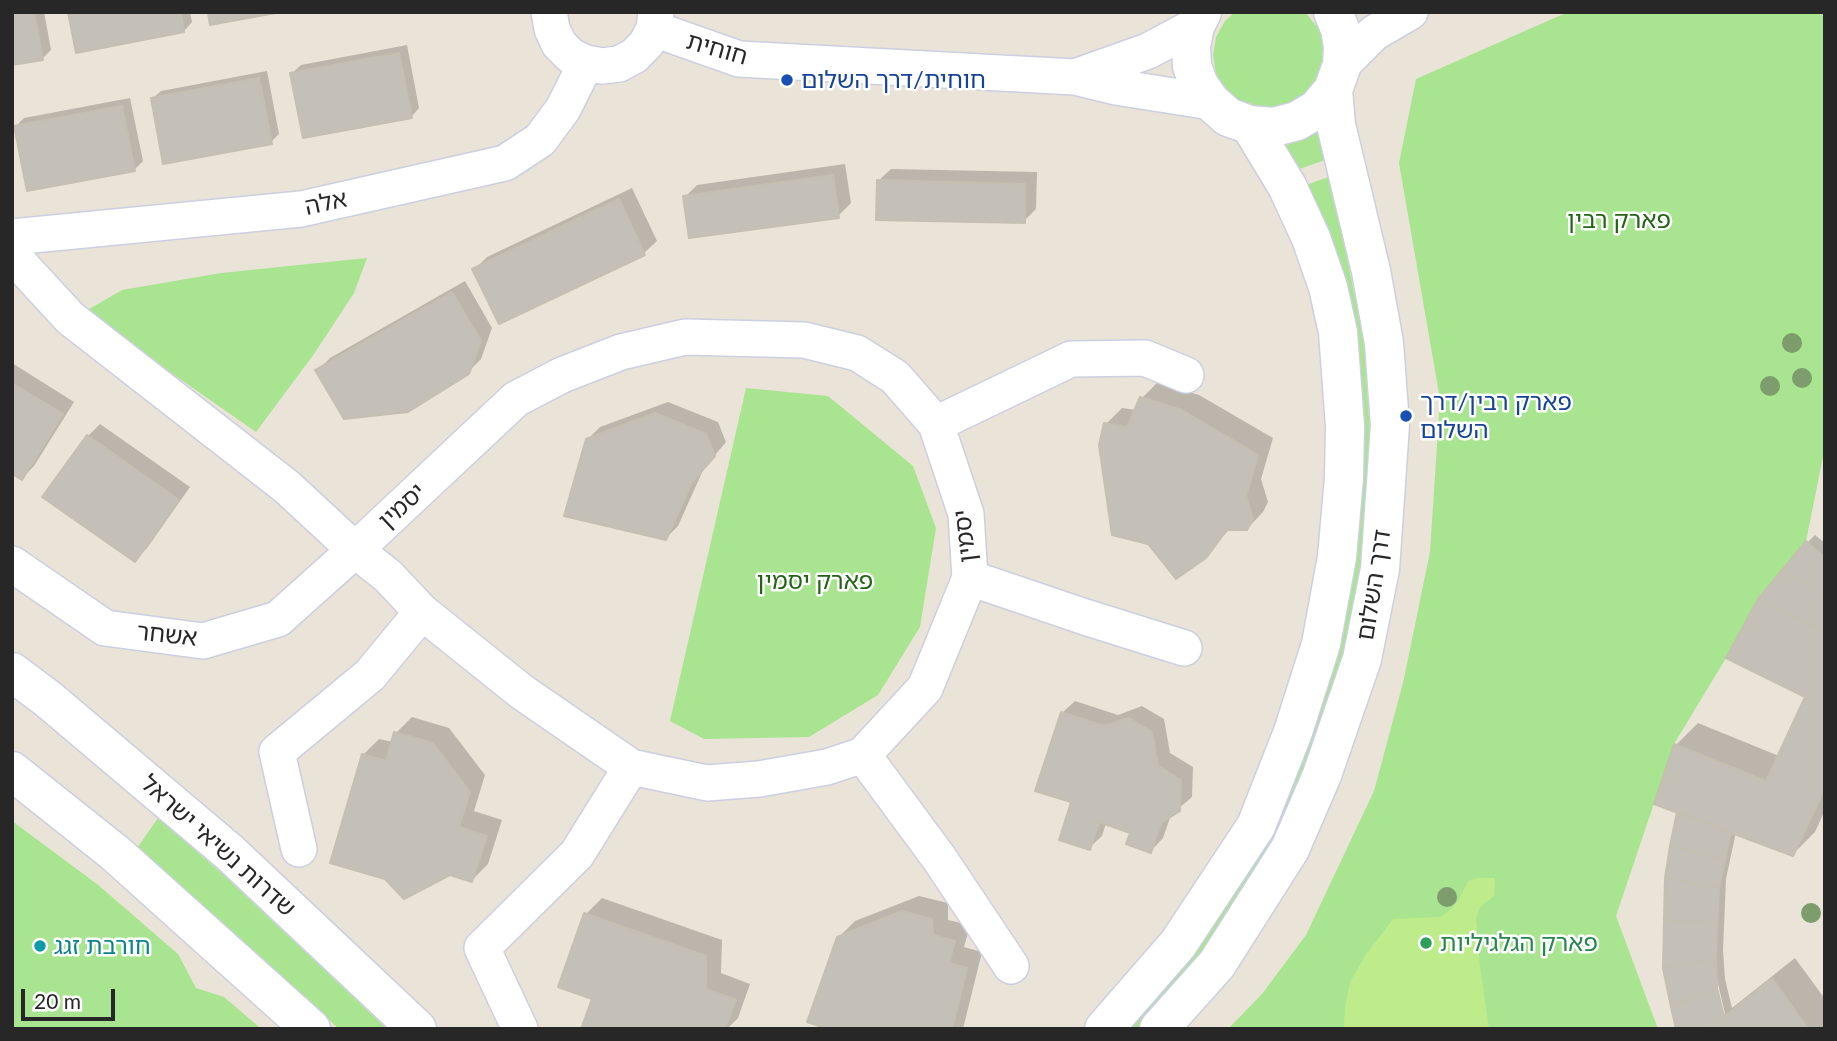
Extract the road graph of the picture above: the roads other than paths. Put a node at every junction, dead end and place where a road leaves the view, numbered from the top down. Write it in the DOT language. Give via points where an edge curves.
graph roads {
  1 [pos="549,12"];
  2 [pos="1333,12"];
  3 [pos="1410,12"];
  4 [pos="1199,19"];
  5 [pos="655,21"];
  6 [pos="586,63"];
  7 [pos="1075,77"];
  8 [pos="1338,78"];
  9 [pos="1211,102"];
  10 [pos="1250,125"];
  11 [pos="12,237"];
  12 [pos="12,255"];
  13 [pos="1186,375"];
  14 [pos="936,424"];
  15 [pos="355,550"];
  16 [pos="12,564"];
  17 [pos="970,578"];
  18 [pos="422,612"];
  19 [pos="1184,648"];
  20 [pos="12,672"];
  21 [pos="863,755"];
  22 [pos="631,767"];
  23 [pos="12,771"];
  24 [pos="299,849"];
  25 [pos="1011,966"];
  26 [pos="311,1029"];
  27 [pos="417,1029"];
  28 [pos="520,1029"];
  29 [pos="1104,1029"];
  30 [pos="1159,1029"];
  1 -- 6 [label="street" via="559,44"];
  2 -- 8 [label="street, דרך השלום" via="1343,47"];
  3 -- 8 [label="street" via="1374,33"];
  4 -- 7 [label="street, חוחית" via="1148,51"];
  4 -- 9 [label="street" via="1191,46 1192,66"];
  5 -- 6 [label="street" via="646,44 634,56 619,64"];
  5 -- 7 [label="street, חוחית" via="739,59"];
  6 -- 11 [label="street, אלה" via="563,109 540,140 505,163 301,209"];
  7 -- 9 [label="street, חוחית"];
  8 -- 10 [label="street" via="1317,108 1297,121 1274,127"];
  8 -- 30 [label="street, דרך השלום" via="1336,125 1384,343 1390,425 1380,569 1362,659 1322,775 1290,849 1217,964"];
  9 -- 10 [label="street" via="1228,117"];
  10 -- 29 [label="street, דרך השלום" via="1287,186 1311,238 1338,332 1345,426 1338,557 1321,643 1256,826 1178,944"];
  12 -- 15 [label="street, יסמין" via="70,318 243,451"];
  13 -- 14 [label="street" via="1145,358 1071,359"];
  14 -- 15 [label="street, יסמין" via="895,377 857,353 804,340 685,337 621,352 562,375 516,400"];
  14 -- 17 [label="street, יסמין" via="966,514"];
  15 -- 16 [label="street, אשחר" via="278,619 203,640 105,628"];
  15 -- 18 [label="street, יסמין"];
  17 -- 19 [label="street"];
  17 -- 21 [label="street, יסמין" via="925,688"];
  18 -- 22 [label="street, יסמין" via="522,692"];
  18 -- 24 [label="street" via="370,674 277,752"];
  20 -- 27 [label="street, שדרות נשיאי ישראל" via="229,852"];
  21 -- 22 [label="street, יסמין" via="827,767 707,783"];
  21 -- 25 [label="street"];
  22 -- 28 [label="street" via="577,854 482,948"];
  23 -- 26 [label="street" via="115,853"];
}
